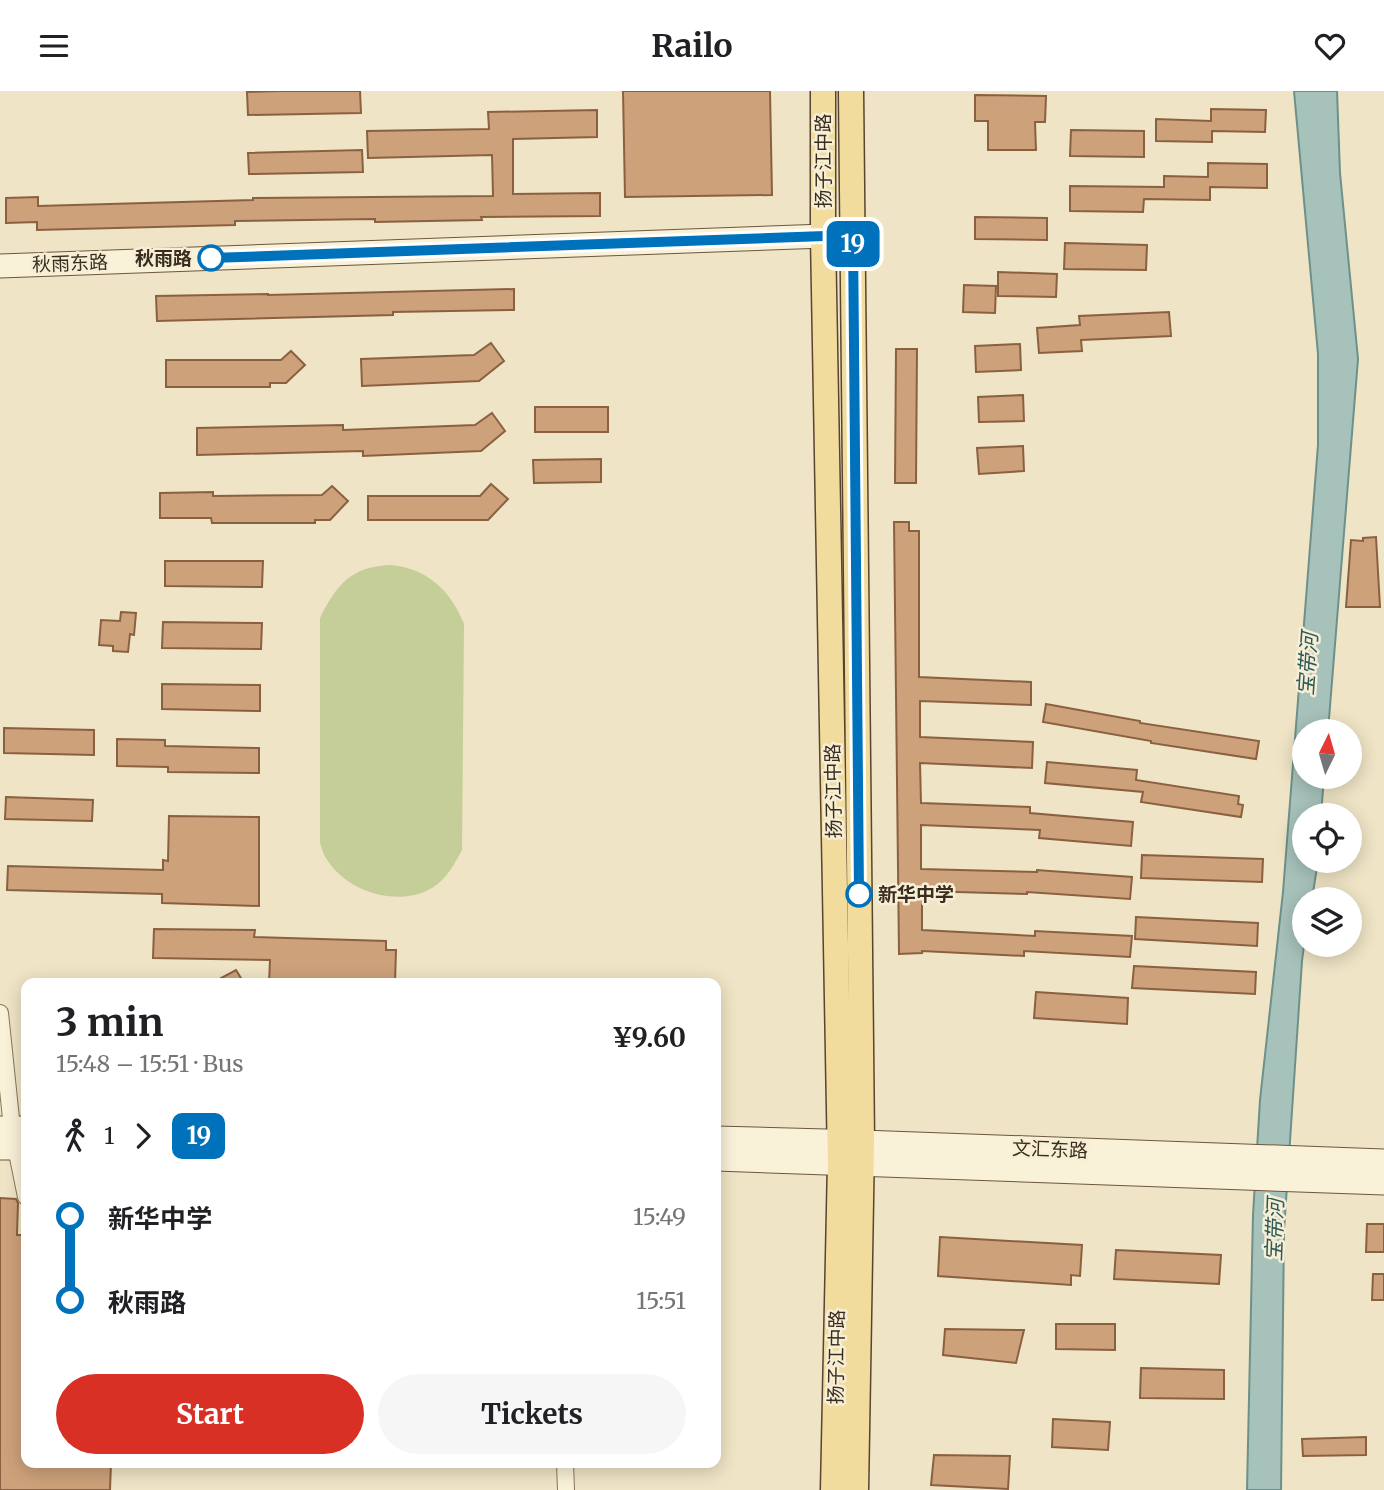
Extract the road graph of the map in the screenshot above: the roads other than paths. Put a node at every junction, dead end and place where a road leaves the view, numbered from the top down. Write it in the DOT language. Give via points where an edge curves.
graph roads {
  1 [pos="823,91"];
  2 [pos="851,91"];
  3 [pos="853,235"];
  4 [pos="823,236"];
  5 [pos="0,266"];
  6 [pos="0,1013"];
  7 [pos="13,1138"];
  8 [pos="721,1139"];
  9 [pos="851,1152"];
  10 [pos="721,1159"];
  11 [pos="1384,1161"];
  12 [pos="1350,1171"];
  13 [pos="21,1174"];
  14 [pos="1384,1183"];
  15 [pos="565,1468"];
  16 [pos="566,1490"];
  17 [pos="833,1490"];
  18 [pos="856,1490"];
  1 -- 4 [label="main road, 扬子江中路"];
  2 -- 3 [label="main road, 扬子江中路"];
  3 -- 4 [label="street, 秋雨东路"];
  3 -- 9 [label="main road, 扬子江中路"];
  4 -- 5 [label="street, 秋雨东路"];
  4 -- 9 [label="main road, 扬子江中路"];
  6 -- 7 [label="street"];
  7 -- 13 [label="street"];
  8 -- 9 [label="street, 文汇东路"];
  9 -- 10 [label="street, 文汇东路"];
  9 -- 12 [label="street, 文汇东路"];
  9 -- 17 [label="main road, 扬子江中路"];
  9 -- 18 [label="main road, 扬子江中路"];
  11 -- 12 [label="street, 文汇东路"];
  12 -- 14 [label="street, 文汇东路"];
  15 -- 16 [label="street"];
}
